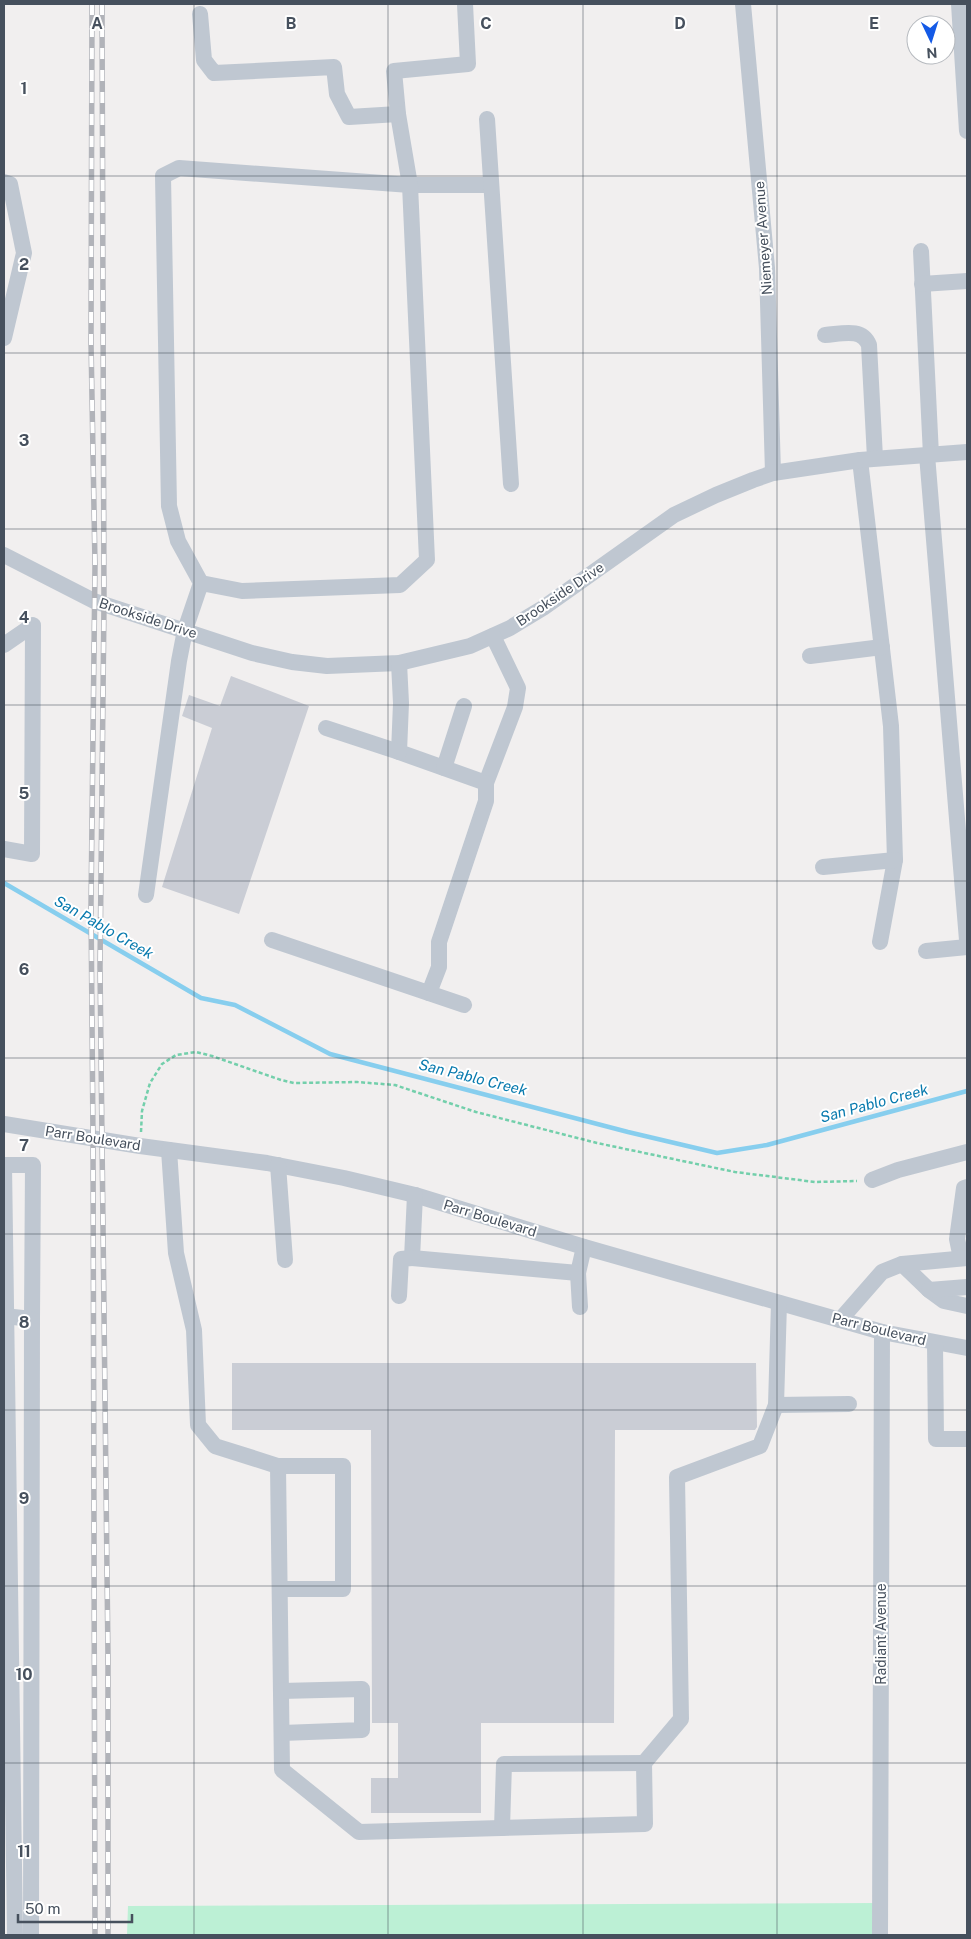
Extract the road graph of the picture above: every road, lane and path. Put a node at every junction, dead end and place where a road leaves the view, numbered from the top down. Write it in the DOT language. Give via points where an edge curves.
graph roads {
  1 [pos="465,4"];
  2 [pos="743,4"];
  3 [pos="959,4"];
  4 [pos="200,14"];
  5 [pos="398,114"];
  6 [pos="487,119"];
  7 [pos="967,131"];
  8 [pos="6,179"];
  9 [pos="410,185"];
  10 [pos="491,185"];
  11 [pos="921,251"];
  12 [pos="967,281"];
  13 [pos="922,284"];
  14 [pos="8,304"];
  15 [pos="825,335"];
  16 [pos="4,338"];
  17 [pos="967,452"];
  18 [pos="929,455"];
  19 [pos="867,459"];
  20 [pos="773,473"];
  21 [pos="510,484"];
  22 [pos="4,555"];
  23 [pos="201,583"];
  24 [pos="185,630"];
  25 [pos="493,636"];
  26 [pos="4,645"];
  27 [pos="882,648"];
  28 [pos="810,656"];
  29 [pos="399,663"];
  30 [pos="464,706"];
  31 [pos="326,728"];
  32 [pos="399,752"];
  33 [pos="444,768"];
  34 [pos="486,783"];
  35 [pos="962,824"];
  36 [pos="4,850"];
  37 [pos="895,860"];
  38 [pos="822,867"];
  39 [pos="146,895"];
  40 [pos="272,940"];
  41 [pos="967,940"];
  42 [pos="880,942"];
  43 [pos="967,948"];
  44 [pos="926,951"];
  45 [pos="429,993"];
  46 [pos="464,1005"];
  47 [pos="4,1124"];
  48 [pos="140,1146"];
  49 [pos="169,1150"];
  50 [pos="967,1152"];
  51 [pos="4,1165"];
  52 [pos="278,1165"];
  53 [pos="872,1180"];
  54 [pos="967,1187"];
  55 [pos="415,1195"];
  56 [pos="962,1238"];
  57 [pos="584,1247"];
  58 [pos="406,1258"];
  59 [pos="964,1258"];
  60 [pos="284,1260"];
  61 [pos="902,1264"];
  62 [pos="578,1273"];
  63 [pos="967,1287"];
  64 [pos="929,1290"];
  65 [pos="399,1296"];
  66 [pos="779,1303"];
  67 [pos="967,1306"];
  68 [pos="580,1307"];
  69 [pos="5,1316"];
  70 [pos="32,1319"];
  71 [pos="840,1320"];
  72 [pos="882,1332"];
  73 [pos="935,1343"];
  74 [pos="967,1348"];
  75 [pos="849,1404"];
  76 [pos="776,1405"];
  77 [pos="967,1438"];
  78 [pos="278,1466"];
  79 [pos="7,1511"];
  80 [pos="280,1589"];
  81 [pos="31,1688"];
  82 [pos="8,1689"];
  83 [pos="281,1691"];
  84 [pos="282,1733"];
  85 [pos="644,1763"];
  86 [pos="502,1828"];
  87 [pos="15,1935"];
  88 [pos="31,1935"];
  89 [pos="880,1935"];
  1 -- 5 [label="street" via="468,64 394,71"];
  2 -- 20 [label="street, Niemeyer Avenue" via="767,268"];
  3 -- 7 [label="street"];
  4 -- 5 [label="street" via="204,60 214,73 334,67 337,94 349,117"];
  5 -- 9 [label="street"];
  6 -- 10 [label="street"];
  8 -- 14 [label="street" via="24,253"];
  9 -- 10 [label="street"];
  9 -- 23 [label="street" via="427,560 400,585 242,591"];
  9 -- 23 [label="street" via="179,168 163,176 169,506 178,541"];
  10 -- 21 [label="street"];
  11 -- 13 [label="street"];
  12 -- 13 [label="street"];
  13 -- 18 [label="street"];
  14 -- 16 [label="street"];
  15 -- 19 [label="street" via="855,332 867,339 871,362"];
  17 -- 18 [label="street, Brookside Drive"];
  18 -- 19 [label="street, Brookside Drive"];
  18 -- 35 [label="street"];
  19 -- 20 [label="street, Brookside Drive"];
  19 -- 27 [label="street"];
  20 -- 25 [label="street, Brookside Drive" via="674,515 543,608"];
  22 -- 24 [label="street, Brookside Drive" via="94,601"];
  23 -- 24 [label="street"];
  24 -- 29 [label="street, Brookside Drive" via="292,662 327,666"];
  24 -- 39 [label="street"];
  25 -- 29 [label="street, Brookside Drive" via="470,646"];
  25 -- 34 [label="street" via="518,688 515,707"];
  26 -- 36 [label="street" via="34,625 32,854"];
  27 -- 28 [label="street"];
  27 -- 37 [label="street" via="891,726"];
  29 -- 32 [label="street"];
  30 -- 33 [label="street"];
  31 -- 32 [label="street"];
  32 -- 33 [label="street"];
  33 -- 34 [label="street"];
  34 -- 45 [label="street" via="486,801 439,942 439,967"];
  35 -- 41 [label="street"];
  37 -- 38 [label="street"];
  37 -- 42 [label="street"];
  40 -- 45 [label="street"];
  43 -- 44 [label="street"];
  45 -- 46 [label="street"];
  47 -- 48 [label="street, Parr Boulevard"];
  48 -- 49 [label="street, Parr Boulevard"];
  48 -- 53 [label="path" via="142,1111 150,1083 162,1064 176,1055 196,1052 294,1083 395,1085 476,1112 597,1143 735,1172 815,1182"];
  49 -- 52 [label="street, Parr Boulevard"];
  49 -- 78 [label="street" via="176,1254 194,1330 198,1425 215,1446"];
  50 -- 53 [label="street"];
  51 -- 69 [label="street"];
  51 -- 70 [label="street" via="33,1165"];
  52 -- 55 [label="street, Parr Boulevard"];
  52 -- 60 [label="street"];
  54 -- 56 [label="street" via="964,1188"];
  55 -- 57 [label="street, Parr Boulevard"];
  55 -- 58 [label="street"];
  56 -- 59 [label="street"];
  57 -- 62 [label="street"];
  57 -- 66 [label="street, Parr Boulevard"];
  58 -- 62 [label="street"];
  58 -- 65 [label="street"];
  59 -- 61 [label="street"];
  61 -- 64 [label="street"];
  61 -- 71 [label="street" via="882,1272"];
  62 -- 68 [label="street"];
  63 -- 64 [label="street"];
  64 -- 67 [label="street" via="944,1301"];
  66 -- 71 [label="street, Parr Boulevard"];
  66 -- 76 [label="street"];
  69 -- 70 [label="street"];
  69 -- 79 [label="street"];
  70 -- 81 [label="street"];
  71 -- 72 [label="street, Parr Boulevard"];
  72 -- 73 [label="street, Parr Boulevard"];
  72 -- 89 [label="street, Radiant Avenue"];
  73 -- 74 [label="street, Parr Boulevard"];
  73 -- 77 [label="street" via="936,1439"];
  75 -- 76 [label="street"];
  76 -- 85 [label="street" via="760,1446 677,1477 681,1719"];
  78 -- 80 [label="street"];
  78 -- 80 [label="street" via="343,1466 343,1589"];
  79 -- 82 [label="street"];
  80 -- 83 [label="street"];
  81 -- 82 [label="street"];
  81 -- 88 [label="street"];
  82 -- 87 [label="street"];
  83 -- 84 [label="street"];
  83 -- 84 [label="street" via="362,1689 362,1730"];
  84 -- 86 [label="street" via="282,1770 359,1832"];
  85 -- 86 [label="street" via="504,1764"];
  85 -- 86 [label="street" via="645,1824"];
}
